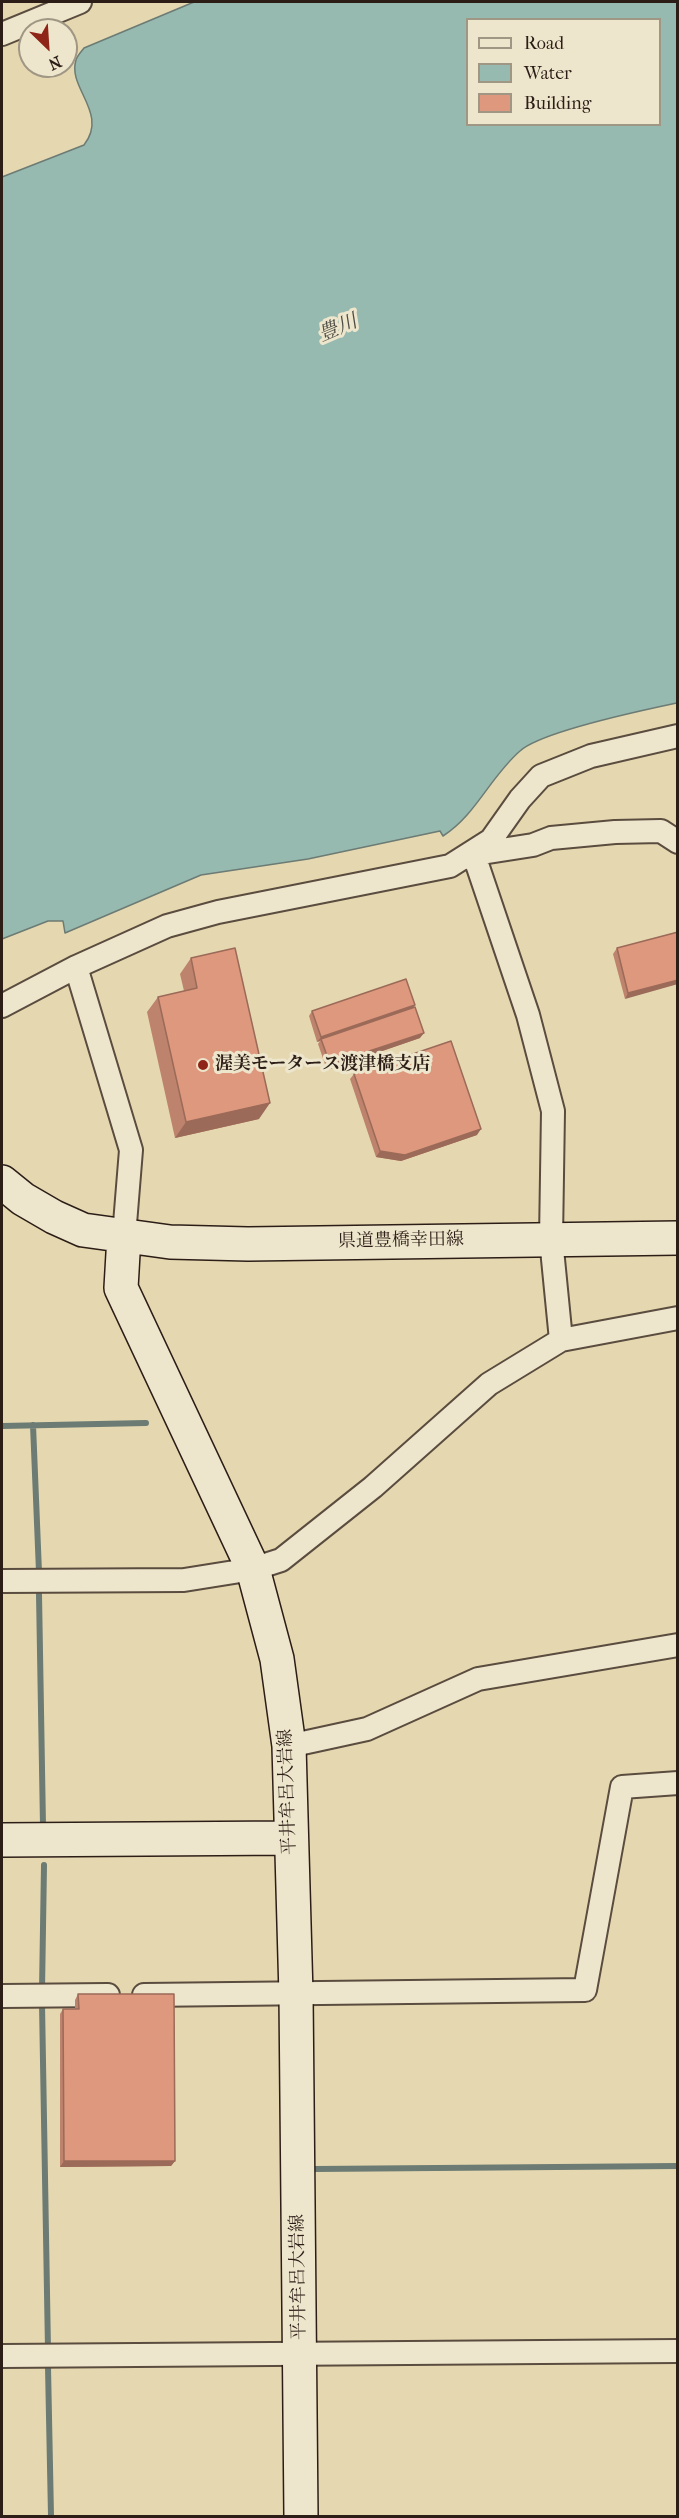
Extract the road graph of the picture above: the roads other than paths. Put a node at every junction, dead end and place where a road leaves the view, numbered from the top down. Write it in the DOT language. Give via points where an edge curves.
graph roads {
  1 [pos="80,2"];
  2 [pos="2,34"];
  3 [pos="678,736"];
  4 [pos="678,842"];
  5 [pos="469,855"];
  6 [pos="76,967"];
  7 [pos="2,1006"];
  8 [pos="2,1182"];
  9 [pos="124,1236"];
  10 [pos="678,1238"];
  11 [pos="551,1239"];
  12 [pos="678,1318"];
  13 [pos="561,1340"];
  14 [pos="253,1569"];
  15 [pos="2,1581"];
  16 [pos="678,1645"];
  17 [pos="289,1746"];
  18 [pos="678,1784"];
  19 [pos="290,1838"];
  20 [pos="2,1840"];
  21 [pos="296,1995"];
  22 [pos="2,1996"];
  23 [pos="678,2351"];
  24 [pos="300,2355"];
  25 [pos="2,2356"];
  26 [pos="301,2517"];
  1 -- 2 [label="street"];
  3 -- 5 [label="street" via="591,756 541,776 491,840"];
  4 -- 5 [label="street" via="661,831 615,832 551,838 533,845"];
  5 -- 6 [label="street" via="428,872 218,912 167,926"];
  5 -- 11 [label="street" via="477,864 528,1016 553,1111"];
  6 -- 7 [label="street"];
  6 -- 9 [label="street" via="131,1150"];
  8 -- 9 [label="main road" via="22,1199 83,1230"];
  9 -- 11 [label="main road, 県道豊橋幸田線" via="170,1242 248,1244"];
  9 -- 14 [label="main road, 平井牟呂大岩線" via="121,1288"];
  10 -- 11 [label="main road, 県道豊橋幸田線"];
  11 -- 13 [label="street"];
  12 -- 13 [label="street"];
  13 -- 14 [label="street" via="489,1384 373,1487 281,1560"];
  14 -- 15 [label="street" via="184,1580"];
  14 -- 17 [label="main road, 平井牟呂大岩線" via="276,1659"];
  16 -- 17 [label="street" via="478,1679 367,1728"];
  17 -- 19 [label="main road, 平井牟呂大岩線"];
  18 -- 21 [label="street" via="622,1787 585,1990"];
  19 -- 20 [label="main road"];
  19 -- 21 [label="main road, 平井牟呂大岩線"];
  21 -- 22 [label="street"];
  21 -- 24 [label="main road, 平井牟呂大岩線"];
  23 -- 24 [label="street"];
  24 -- 25 [label="street"];
  24 -- 26 [label="main road, 平井牟呂大岩線"];
}
